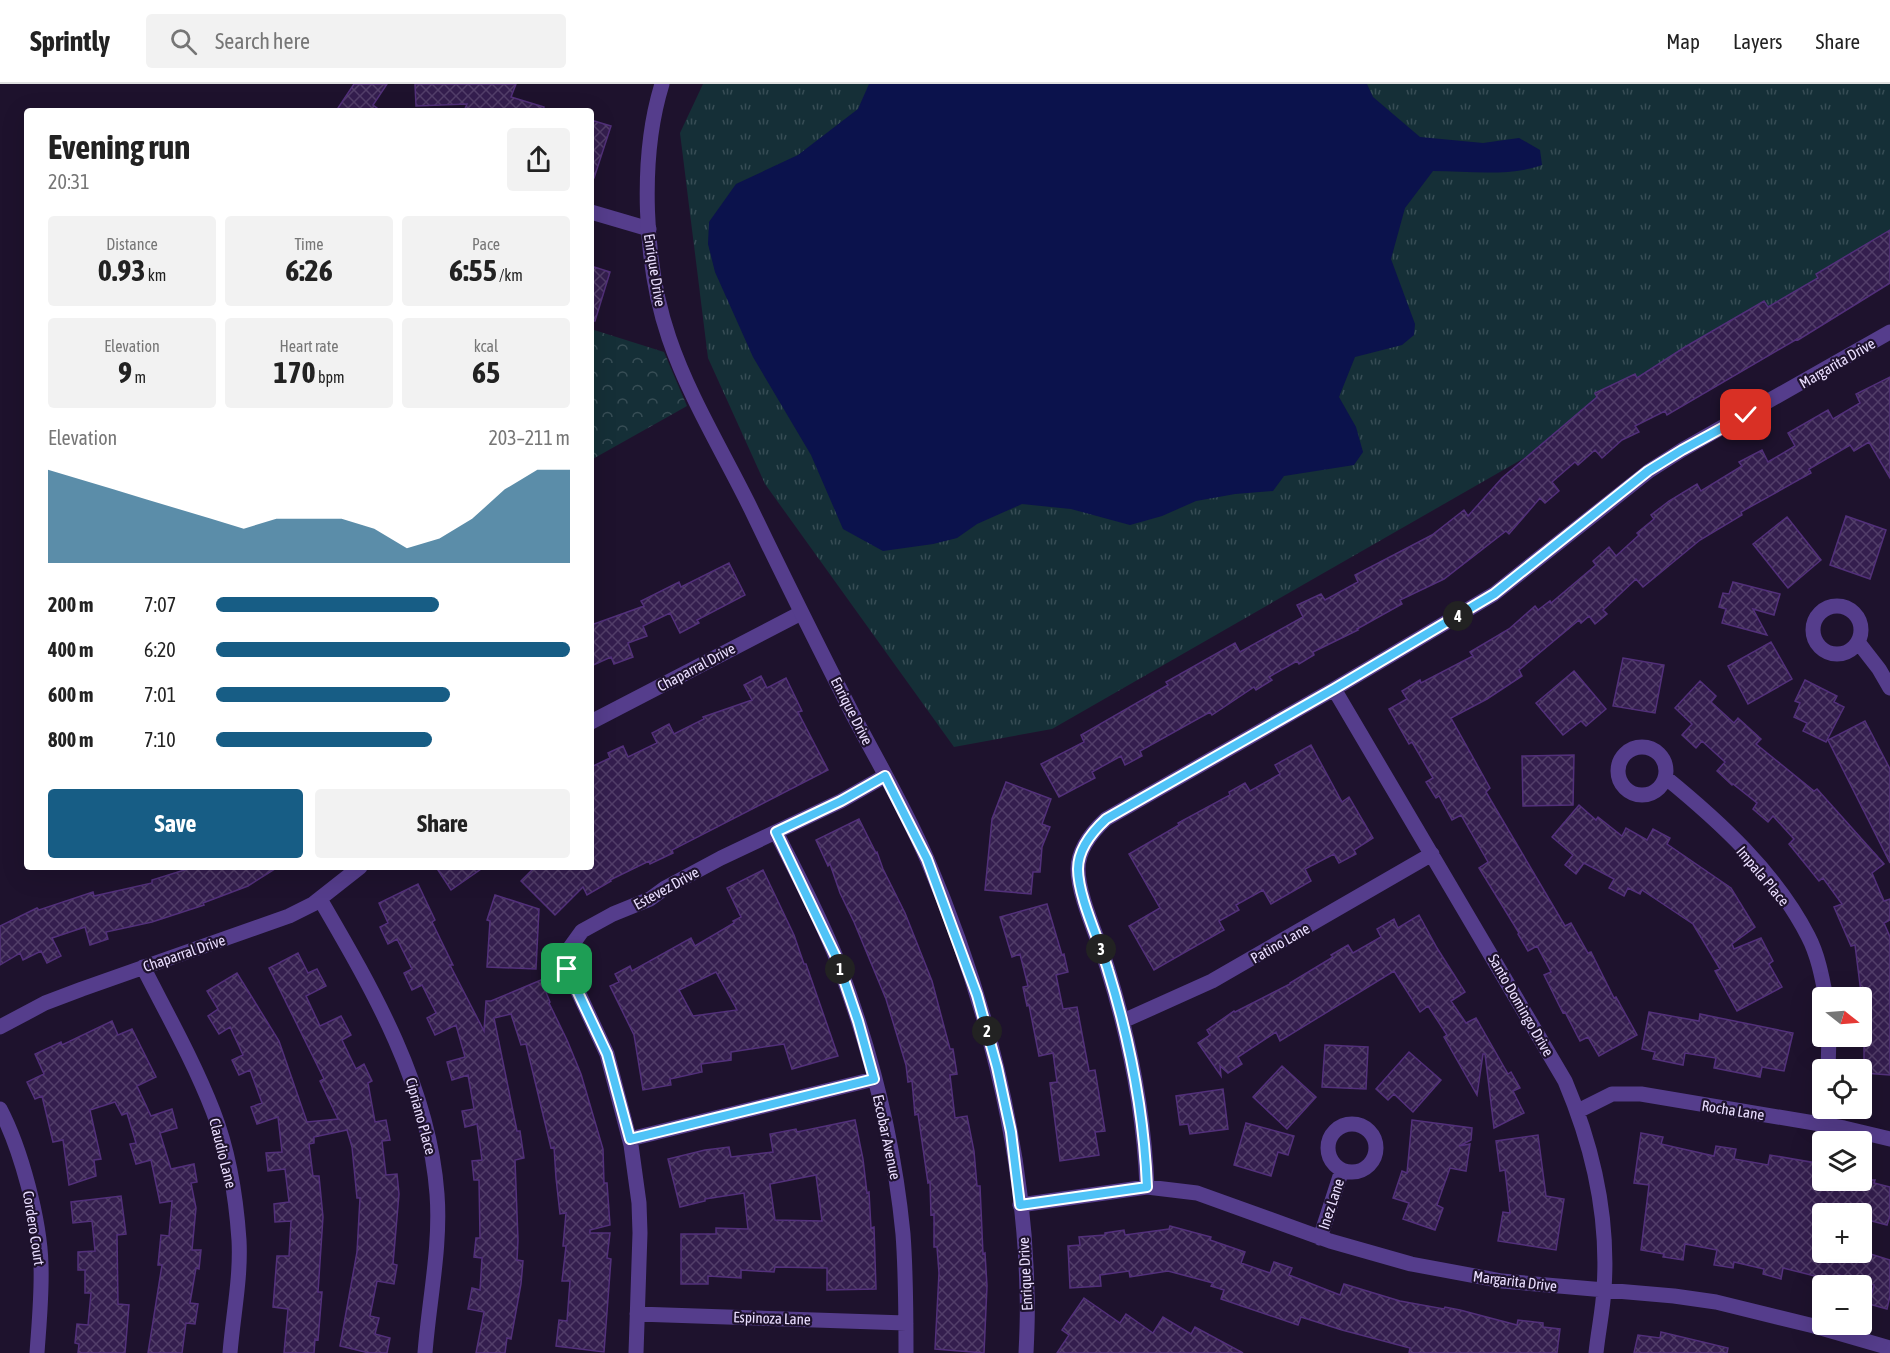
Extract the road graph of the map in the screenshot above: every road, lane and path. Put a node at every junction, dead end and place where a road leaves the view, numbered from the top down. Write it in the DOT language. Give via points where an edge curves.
graph roads {
  1 [pos="662,84"];
  2 [pos="594,213"];
  3 [pos="649,229"];
  4 [pos="1890,332"];
  5 [pos="801,613"];
  6 [pos="1858,642"];
  7 [pos="1890,688"];
  8 [pos="1334,689"];
  9 [pos="594,720"];
  10 [pos="885,776"];
  11 [pos="1665,777"];
  12 [pos="776,832"];
  13 [pos="1432,854"];
  14 [pos="356,870"];
  15 [pos="320,899"];
  16 [pos="143,967"];
  17 [pos="1824,987"];
  18 [pos="1123,1021"];
  19 [pos="0,1027"];
  20 [pos="874,1079"];
  21 [pos="0,1109"];
  22 [pos="1578,1111"];
  23 [pos="1820,1119"];
  24 [pos="1819,1124"];
  25 [pos="1890,1138"];
  26 [pos="630,1139"];
  27 [pos="1342,1170"];
  28 [pos="1147,1187"];
  29 [pos="1020,1205"];
  30 [pos="1320,1238"];
  31 [pos="1604,1290"];
  32 [pos="637,1314"];
  33 [pos="906,1323"];
  34 [pos="1890,1348"];
  35 [pos="37,1353"];
  36 [pos="230,1353"];
  37 [pos="424,1353"];
  38 [pos="636,1353"];
  39 [pos="906,1353"];
  40 [pos="1026,1353"];
  41 [pos="1596,1353"];
  1 -- 3 [label="street, Enrique Drive" via="648,167"];
  2 -- 3 [label="street"];
  3 -- 5 [label="street, Enrique Drive" via="659,302 669,339"];
  4 -- 8 [label="street, Margarita Drive" via="1648,471 1494,594"];
  5 -- 9 [label="street, Chaparral Drive"];
  5 -- 10 [label="street, Enrique Drive"];
  6 -- 7 [label="street"];
  8 -- 13 [label="street, Santo Domingo Drive"];
  8 -- 18 [label="street, Margarita Drive" via="1106,819 1092,831 1082,850 1079,885"];
  10 -- 12 [label="street, Estevez Drive"];
  10 -- 29 [label="street, Enrique Drive" via="927,859 977,995 1011,1132"];
  11 -- 17 [label="street, Impala Place" via="1701,806 1759,866 1786,901 1809,937"];
  12 -- 20 [label="street, Escobar Avenue" via="837,959"];
  12 -- 26 [label="street, Estevez Drive" via="582,931 569,949 567,969 607,1054"];
  13 -- 18 [label="street, Patino Lane" via="1212,981"];
  13 -- 22 [label="street, Santo Domingo Drive" via="1565,1081"];
  14 -- 15 [label="street, Chaparral Drive"];
  15 -- 16 [label="street, Chaparral Drive" via="289,916"];
  15 -- 37 [label="street, Cipriano Place" via="401,1053 415,1085 432,1150 437,1236"];
  16 -- 19 [label="street, Chaparral Drive" via="45,1004"];
  16 -- 36 [label="street, Claudio Lane" via="213,1111 227,1155 239,1242"];
  18 -- 28 [label="street, Margarita Drive" via="1139,1101"];
  20 -- 26 [label="street"];
  20 -- 33 [label="street, Escobar Avenue" via="896,1181"];
  21 -- 35 [label="street, Cordero Court" via="26,1180 36,1224 41,1263"];
  22 -- 24 [label="street, Rocha Lane" via="1612,1094 1625,1092"];
  22 -- 31 [label="street, Santo Domingo Drive" via="1592,1155 1600,1204 1605,1245"];
  23 -- 24 [label="street"];
  24 -- 25 [label="street, Rocha Lane"];
  26 -- 32 [label="street, Estevez Drive" via="639,1213"];
  27 -- 30 [label="street, Inez Lane"];
  28 -- 29 [label="street, Margarita Drive"];
  28 -- 30 [label="street, Margarita Drive" via="1197,1193"];
  29 -- 40 [label="street, Enrique Drive" via="1027,1291"];
  30 -- 31 [label="street, Margarita Drive" via="1460,1274"];
  31 -- 34 [label="street, Margarita Drive" via="1716,1302"];
  31 -- 41 [label="street, Santo Domingo Drive"];
  32 -- 33 [label="street, Espinoza Lane"];
  32 -- 38 [label="street, Estevez Drive"];
  33 -- 39 [label="street, Escobar Avenue"];
}
